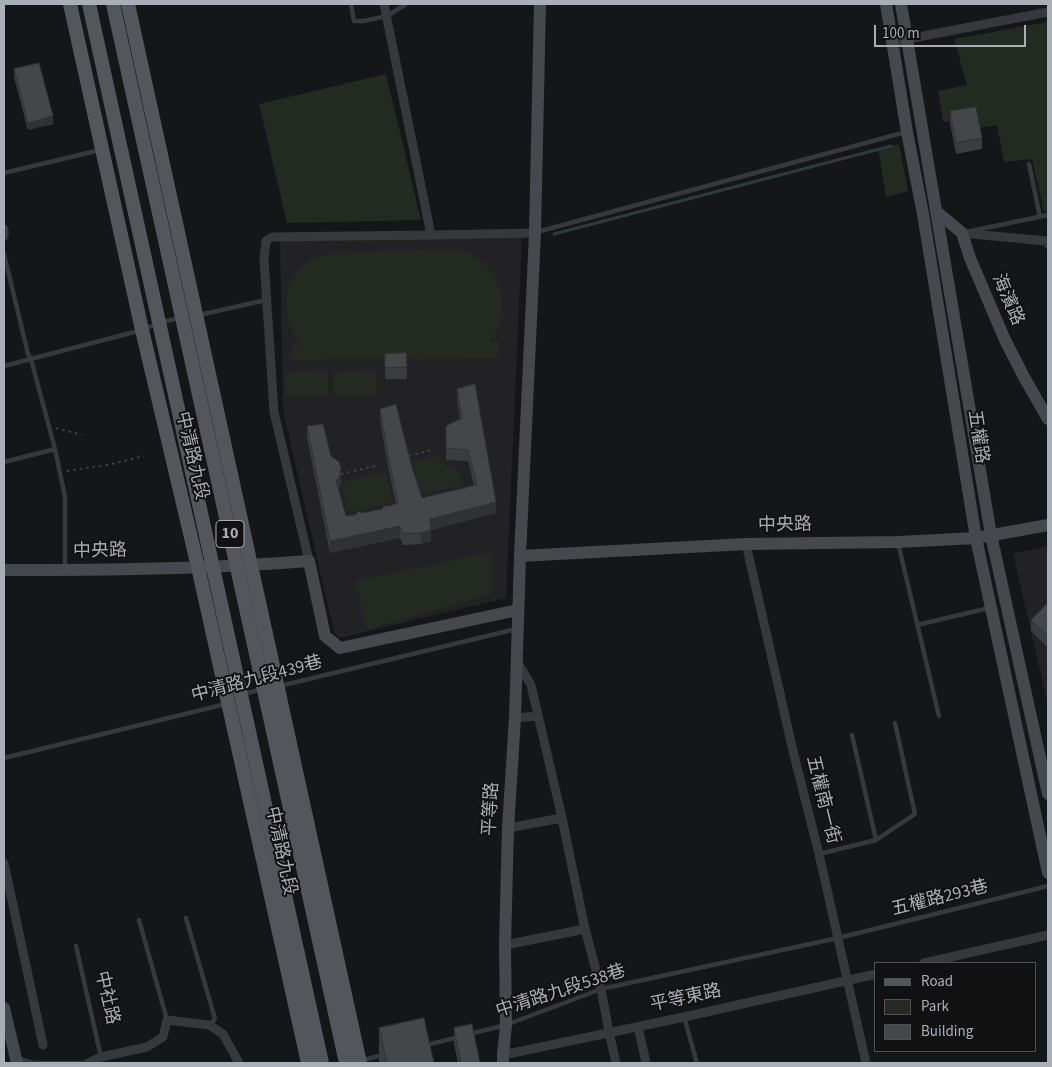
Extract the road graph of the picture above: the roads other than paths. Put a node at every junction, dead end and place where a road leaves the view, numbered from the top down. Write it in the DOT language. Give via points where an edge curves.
graph roads {
  1 [pos="70,4"];
  2 [pos="89,4"];
  3 [pos="113,4"];
  4 [pos="128,4"];
  5 [pos="351,4"];
  6 [pos="384,4"];
  7 [pos="406,4"];
  8 [pos="540,4"];
  9 [pos="886,4"];
  10 [pos="901,4"];
  11 [pos="1048,12"];
  12 [pos="388,16"];
  13 [pos="907,40"];
  14 [pos="892,42"];
  15 [pos="907,132"];
  16 [pos="102,150"];
  17 [pos="1029,164"];
  18 [pos="4,172"];
  19 [pos="936,211"];
  20 [pos="923,214"];
  21 [pos="1048,215"];
  22 [pos="1040,217"];
  23 [pos="4,229"];
  24 [pos="535,233"];
  25 [pos="962,233"];
  26 [pos="431,235"];
  27 [pos="4,236"];
  28 [pos="1048,244"];
  29 [pos="4,254"];
  30 [pos="266,300"];
  31 [pos="196,316"];
  32 [pos="182,318"];
  33 [pos="159,324"];
  34 [pos="142,330"];
  35 [pos="31,359"];
  36 [pos="4,366"];
  37 [pos="1048,419"];
  38 [pos="55,449"];
  39 [pos="4,462"];
  40 [pos="1048,525"];
  41 [pos="991,535"];
  42 [pos="976,538"];
  43 [pos="898,542"];
  44 [pos="746,544"];
  45 [pos="520,556"];
  46 [pos="309,561"];
  47 [pos="237,566"];
  48 [pos="251,566"];
  49 [pos="198,567"];
  50 [pos="213,568"];
  51 [pos="4,570"];
  52 [pos="65,570"];
  53 [pos="990,607"];
  54 [pos="518,610"];
  55 [pos="917,625"];
  56 [pos="518,629"];
  57 [pos="517,660"];
  58 [pos="270,688"];
  59 [pos="240,695"];
  60 [pos="228,703"];
  61 [pos="538,716"];
  62 [pos="939,716"];
  63 [pos="515,718"];
  64 [pos="895,723"];
  65 [pos="852,735"];
  66 [pos="4,758"];
  67 [pos="1045,780"];
  68 [pos="1028,784"];
  69 [pos="1048,794"];
  70 [pos="562,818"];
  71 [pos="508,828"];
  72 [pos="876,840"];
  73 [pos="819,854"];
  74 [pos="4,863"];
  75 [pos="1048,873"];
  76 [pos="1048,886"];
  77 [pos="186,918"];
  78 [pos="140,920"];
  79 [pos="585,929"];
  80 [pos="1048,936"];
  81 [pos="838,938"];
  82 [pos="505,945"];
  83 [pos="76,946"];
  84 [pos="929,962"];
  85 [pos="874,974"];
  86 [pos="847,980"];
  87 [pos="601,989"];
  88 [pos="4,1008"];
  89 [pos="684,1017"];
  90 [pos="167,1020"];
  91 [pos="210,1025"];
  92 [pos="506,1025"];
  93 [pos="638,1026"];
  94 [pos="609,1032"];
  95 [pos="43,1045"];
  96 [pos="424,1045"];
  97 [pos="387,1054"];
  98 [pos="101,1057"];
  99 [pos="503,1059"];
  100 [pos="16,1061"];
  101 [pos="88,1063"];
  102 [pos="239,1063"];
  103 [pos="308,1063"];
  104 [pos="322,1063"];
  105 [pos="354,1063"];
  106 [pos="616,1063"];
  107 [pos="646,1063"];
  108 [pos="697,1063"];
  109 [pos="866,1063"];
  1 -- 16 [label="main road, 中清路九段"];
  2 -- 33 [label="main road, 中清路九段 / 10"];
  3 -- 32 [label="main road, 中清路九段 / 10"];
  4 -- 31 [label="main road, 中清路九段"];
  5 -- 12 [label="lane" via="354,21"];
  6 -- 12 [label="street"];
  7 -- 12 [label="lane"];
  8 -- 24 [label="street, 平等路"];
  9 -- 14 [label="street, 五權路"];
  10 -- 13 [label="street, 五權路"];
  11 -- 13 [label="street"];
  12 -- 26 [label="street"];
  13 -- 14 [label="street"];
  13 -- 19 [label="street, 五權路"];
  14 -- 15 [label="street, 五權路"];
  15 -- 20 [label="street, 五權路"];
  15 -- 24 [label="lane"];
  16 -- 18 [label="lane"];
  16 -- 34 [label="main road, 中清路九段"];
  17 -- 22 [label="lane"];
  19 -- 20 [label="street"];
  19 -- 25 [label="street"];
  19 -- 41 [label="street, 五權路"];
  20 -- 42 [label="street, 五權路"];
  21 -- 22 [label="lane"];
  22 -- 25 [label="lane"];
  23 -- 27 [label="street"];
  24 -- 26 [label="street"];
  24 -- 45 [label="street, 平等路"];
  25 -- 28 [label="street" via="1046,241"];
  25 -- 37 [label="street, 海濱路" via="1005,340"];
  26 -- 30 [label="street" via="272,237 266,241 264,259"];
  29 -- 35 [label="lane"];
  30 -- 31 [label="lane"];
  30 -- 46 [label="street" via="274,412"];
  31 -- 32 [label="lane"];
  31 -- 48 [label="main road, 中清路九段"];
  32 -- 33 [label="lane"];
  32 -- 47 [label="main road, 中清路九段 / 10"];
  33 -- 34 [label="lane"];
  33 -- 50 [label="main road, 中清路九段 / 10"];
  34 -- 35 [label="lane"];
  34 -- 49 [label="main road, 中清路九段"];
  35 -- 36 [label="lane"];
  35 -- 38 [label="lane"];
  38 -- 39 [label="lane"];
  38 -- 52 [label="lane" via="65,497"];
  40 -- 41 [label="street, 中央路"];
  41 -- 42 [label="street, 中央路"];
  41 -- 67 [label="street, 五權路"];
  42 -- 43 [label="street, 中央路"];
  42 -- 53 [label="street, 五權路"];
  43 -- 44 [label="street, 中央路"];
  43 -- 55 [label="lane"];
  44 -- 45 [label="street, 中央路"];
  44 -- 73 [label="street, 五權南一街"];
  45 -- 54 [label="street, 平等路"];
  46 -- 48 [label="street, 中央路"];
  46 -- 54 [label="street" via="325,636 340,648"];
  47 -- 48 [label="street, 中央路"];
  47 -- 50 [label="street, 中央路"];
  47 -- 58 [label="main road, 中清路九段 / 10"];
  48 -- 58 [label="main road, 中清路九段"];
  49 -- 50 [label="street, 中央路"];
  49 -- 52 [label="street, 中央路"];
  49 -- 60 [label="main road, 中清路九段"];
  50 -- 59 [label="main road, 中清路九段 / 10"];
  51 -- 52 [label="street, 中央路"];
  53 -- 55 [label="lane"];
  53 -- 68 [label="street, 五權路"];
  54 -- 56 [label="street, 平等路"];
  55 -- 62 [label="lane"];
  56 -- 57 [label="street, 平等路"];
  56 -- 58 [label="lane, 中清路九段439巷"];
  57 -- 61 [label="street" via="531,685"];
  57 -- 63 [label="street, 平等路"];
  58 -- 59 [label="lane, 中清路九段439巷"];
  58 -- 105 [label="main road, 中清路九段"];
  59 -- 60 [label="lane, 中清路九段439巷"];
  59 -- 104 [label="main road, 中清路九段 / 10"];
  60 -- 66 [label="lane, 中清路九段439巷"];
  60 -- 103 [label="main road, 中清路九段"];
  61 -- 63 [label="street"];
  61 -- 70 [label="street"];
  63 -- 71 [label="street, 平等路"];
  64 -- 72 [label="lane" via="915,814"];
  65 -- 72 [label="lane"];
  67 -- 68 [label="street"];
  67 -- 69 [label="street, 五權路"];
  68 -- 75 [label="street, 五權路"];
  70 -- 71 [label="street"];
  70 -- 79 [label="street"];
  71 -- 82 [label="street, 平等路"];
  72 -- 73 [label="lane"];
  73 -- 81 [label="street, 五權南一街"];
  74 -- 95 [label="street"];
  76 -- 81 [label="lane, 五權路293巷"];
  77 -- 91 [label="lane" via="215,1019"];
  78 -- 90 [label="lane"];
  79 -- 82 [label="street"];
  79 -- 87 [label="street"];
  80 -- 84 [label="street"];
  81 -- 86 [label="street, 五權南一街"];
  81 -- 87 [label="lane, 中清路九段538巷"];
  82 -- 92 [label="street, 平等路"];
  83 -- 98 [label="lane, 中社路"];
  85 -- 86 [label="street, 平等東路"];
  86 -- 89 [label="street, 平等東路"];
  86 -- 109 [label="street, 五權南一街"];
  87 -- 92 [label="lane, 中清路九段538巷"];
  87 -- 94 [label="street"];
  88 -- 100 [label="street"];
  89 -- 93 [label="street, 平等東路"];
  89 -- 108 [label="lane"];
  90 -- 91 [label="street"];
  90 -- 98 [label="street" via="163,1037 147,1048"];
  91 -- 102 [label="street" via="223,1034"];
  92 -- 96 [label="lane, 中清路九段538巷"];
  92 -- 99 [label="street, 平等路"];
  93 -- 94 [label="street, 平等東路"];
  93 -- 107 [label="street"];
  94 -- 99 [label="street, 平等東路"];
  94 -- 106 [label="street"];
  97 -- 105 [label="lane"];
  98 -- 101 [label="street"];
  100 -- 101 [label="lane"];
}
